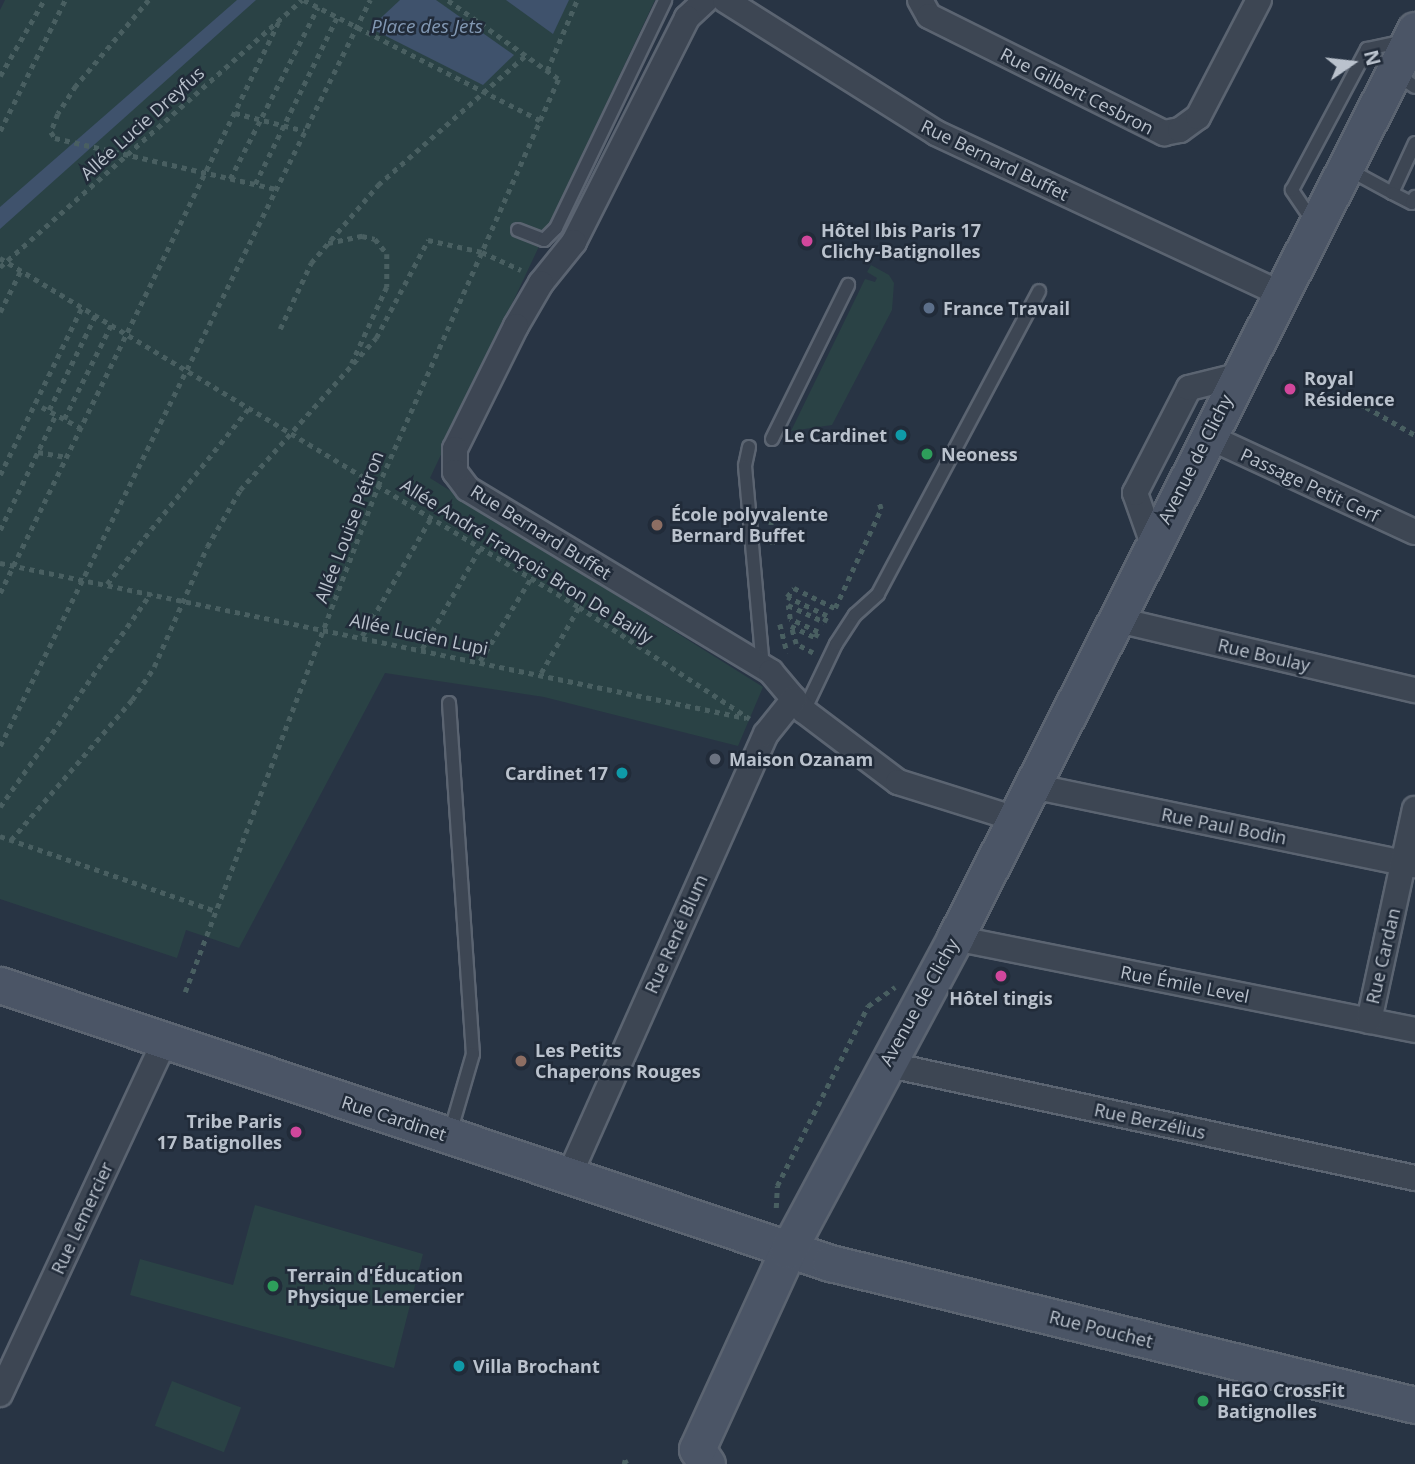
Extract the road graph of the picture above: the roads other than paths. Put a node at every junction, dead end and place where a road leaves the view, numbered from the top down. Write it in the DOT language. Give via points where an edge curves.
graph roads {
  1 [pos="665,0"];
  2 [pos="706,0"];
  3 [pos="725,0"];
  4 [pos="920,0"];
  5 [pos="1259,0"];
  6 [pos="1413,38"];
  7 [pos="1404,80"];
  8 [pos="1415,144"];
  9 [pos="1343,166"];
  10 [pos="1392,193"];
  11 [pos="1415,197"];
  12 [pos="1314,224"];
  13 [pos="518,230"];
  14 [pos="848,285"];
  15 [pos="1039,291"];
  16 [pos="1279,293"];
  17 [pos="1237,376"];
  18 [pos="1206,436"];
  19 [pos="772,439"];
  20 [pos="749,447"];
  21 [pos="1415,532"];
  22 [pos="1152,541"];
  23 [pos="1114,619"];
  24 [pos="763,667"];
  25 [pos="1415,690"];
  26 [pos="795,701"];
  27 [pos="449,704"];
  28 [pos="1032,786"];
  29 [pos="1415,809"];
  30 [pos="1016,819"];
  31 [pos="1409,864"];
  32 [pos="955,938"];
  33 [pos="0,985"];
  34 [pos="1369,1021"];
  35 [pos="1415,1030"];
  36 [pos="164,1042"];
  37 [pos="885,1064"];
  38 [pos="449,1136"];
  39 [pos="569,1176"];
  40 [pos="1415,1178"];
  41 [pos="788,1250"];
  42 [pos="0,1394"];
  43 [pos="1415,1405"];
  44 [pos="698,1459"];
  1 -- 13 [label="lane" via="556,228 544,240"];
  2 -- 24 [label="street, Rue Bernard Buffet" via="687,18 574,242 541,283 455,449 456,472 468,489"];
  3 -- 16 [label="street, Rue Bernard Buffet" via="936,133"];
  4 -- 5 [label="street, Rue Gilbert Cesbron" via="929,16 1164,133 1180,130 1198,117"];
  6 -- 7 [label="main road, Avenue de Clichy"];
  6 -- 12 [label="lane, Avenue de Clichy" via="1367,49 1292,190"];
  7 -- 9 [label="main road, Avenue de Clichy"];
  8 -- 10 [label="lane"];
  9 -- 10 [label="lane"];
  9 -- 12 [label="main road, Avenue de Clichy"];
  10 -- 11 [label="lane" via="1412,203"];
  12 -- 16 [label="main road, Avenue de Clichy"];
  14 -- 19 [label="lane"];
  15 -- 26 [label="lane" via="878,594 855,615"];
  16 -- 17 [label="main road, Avenue de Clichy"];
  17 -- 18 [label="main road, Avenue de Clichy"];
  17 -- 22 [label="street, Avenue de Clichy" via="1189,388 1135,493"];
  18 -- 21 [label="street, Passage Petit Cerf"];
  18 -- 22 [label="main road, Avenue de Clichy"];
  20 -- 24 [label="lane" via="745,466"];
  22 -- 23 [label="main road, Avenue de Clichy"];
  23 -- 25 [label="street, Rue Boulay"];
  23 -- 28 [label="main road, Avenue de Clichy"];
  24 -- 26 [label="street, Rue Bernard Buffet"];
  26 -- 30 [label="street, Rue Bernard Buffet" via="898,782"];
  26 -- 39 [label="street, Rue René Blum" via="766,734"];
  27 -- 38 [label="lane" via="474,1054"];
  28 -- 30 [label="main road, Avenue de Clichy"];
  28 -- 31 [label="street, Rue Paul Bodin"];
  29 -- 31 [label="street, Rue Cardan"];
  30 -- 32 [label="main road, Avenue de Clichy"];
  31 -- 34 [label="street, Rue Cardan"];
  32 -- 34 [label="street, Rue Émile Level"];
  32 -- 37 [label="main road, Avenue de Clichy"];
  33 -- 36 [label="main road, Rue Cardinet"];
  34 -- 35 [label="street, Rue Émile Level"];
  36 -- 38 [label="main road, Rue Cardinet"];
  36 -- 42 [label="street, Rue Lemercier"];
  37 -- 40 [label="street, Rue Berzélius"];
  37 -- 41 [label="main road, Avenue de Clichy"];
  38 -- 39 [label="main road, Rue Cardinet"];
  39 -- 41 [label="main road, Rue Cardinet"];
  41 -- 43 [label="main road, Rue Pouchet"];
  41 -- 44 [label="main road, Avenue de Clichy"];
}
